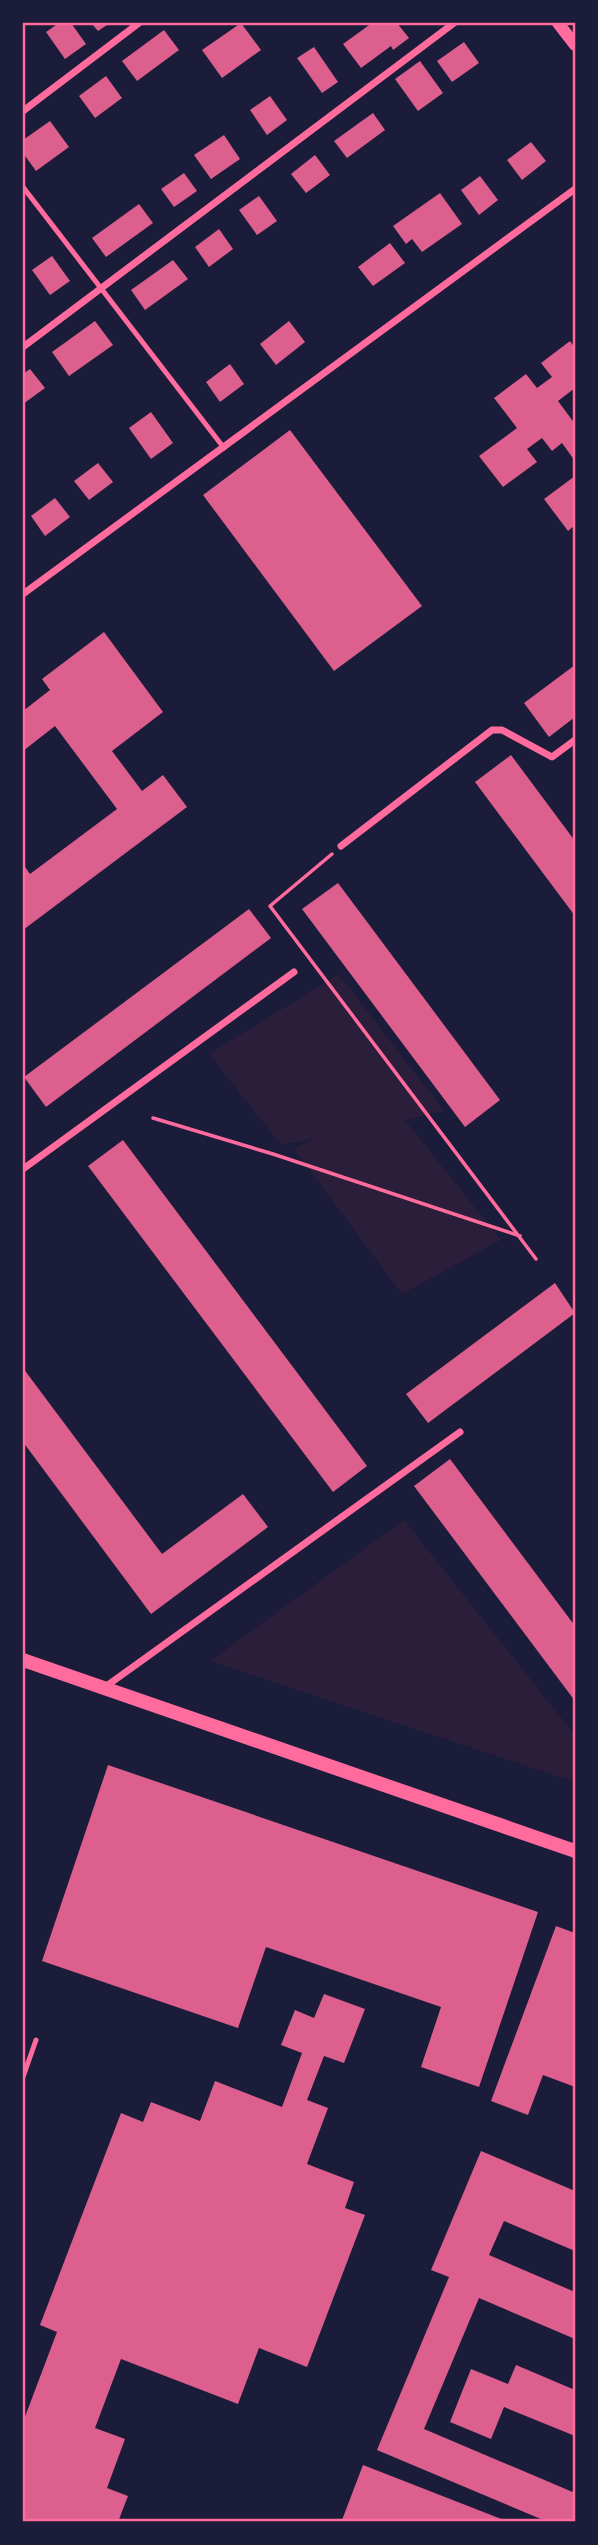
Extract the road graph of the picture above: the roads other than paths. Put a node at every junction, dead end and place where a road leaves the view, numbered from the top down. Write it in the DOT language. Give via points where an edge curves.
graph roads {
  1 [pos="139,23"];
  2 [pos="454,23"];
  3 [pos="558,23"];
  4 [pos="575,45"];
  5 [pos="23,111"];
  6 [pos="23,187"];
  7 [pos="575,189"];
  8 [pos="102,288"];
  9 [pos="23,347"];
  10 [pos="223,448"];
  11 [pos="23,594"];
  12 [pos="575,740"];
  13 [pos="341,846"];
  14 [pos="294,972"];
  15 [pos="23,1169"];
  16 [pos="460,1432"];
  17 [pos="23,1660"];
  18 [pos="102,1689"];
  19 [pos="575,1851"];
  20 [pos="36,2040"];
  21 [pos="23,2077"];
  1 -- 5 [label="street"];
  2 -- 8 [label="street"];
  3 -- 4 [label="street"];
  6 -- 8 [label="lane"];
  7 -- 10 [label="street"];
  8 -- 9 [label="street"];
  8 -- 10 [label="lane"];
  10 -- 11 [label="street"];
  12 -- 13 [label="street" via="552,757 502,730 492,730"];
  14 -- 15 [label="street"];
  16 -- 18 [label="street"];
  17 -- 18 [label="main road"];
  18 -- 19 [label="main road"];
  20 -- 21 [label="lane"];
}
